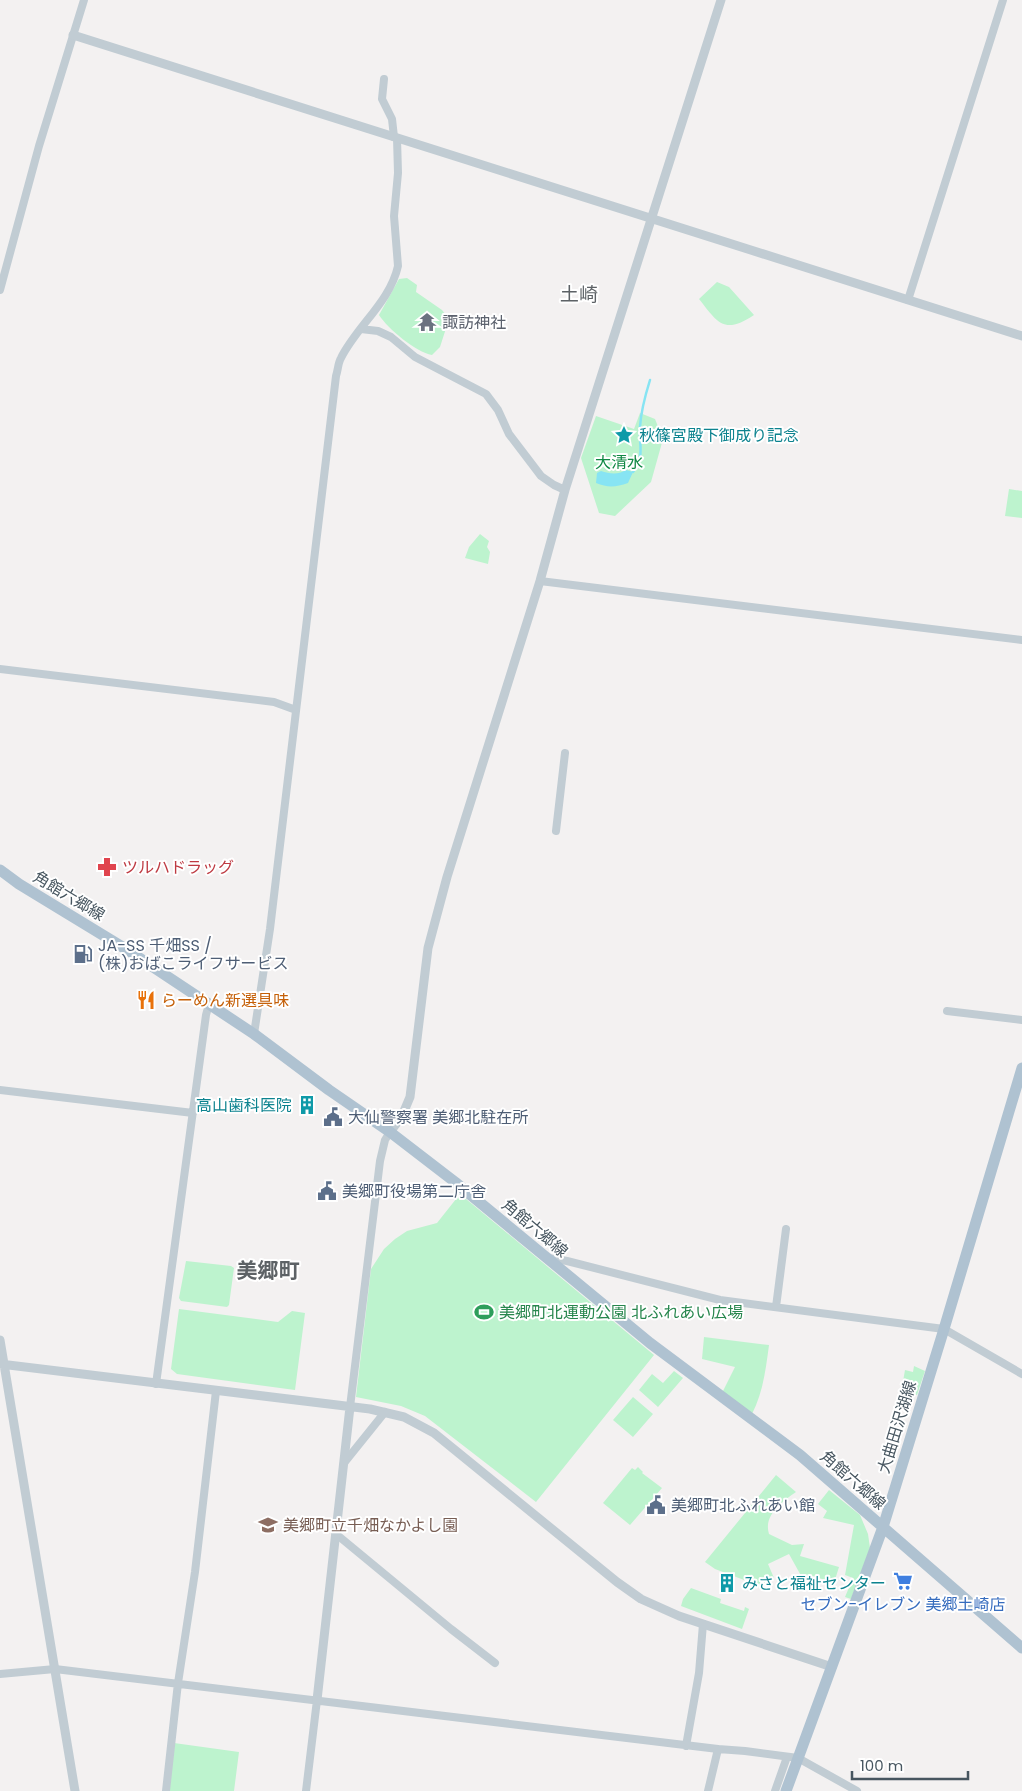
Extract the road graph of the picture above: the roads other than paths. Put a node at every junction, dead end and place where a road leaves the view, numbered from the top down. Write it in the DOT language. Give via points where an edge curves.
graph roads {
  1 [pos="84,0"];
  2 [pos="721,0"];
  3 [pos="1002,0"];
  4 [pos="73,35"];
  5 [pos="384,79"];
  6 [pos="396,137"];
  7 [pos="652,218"];
  8 [pos="0,290"];
  9 [pos="908,300"];
  10 [pos="361,329"];
  11 [pos="1022,336"];
  12 [pos="565,490"];
  13 [pos="540,581"];
  14 [pos="1022,640"];
  15 [pos="0,669"];
  16 [pos="296,710"];
  17 [pos="566,753"];
  18 [pos="556,831"];
  19 [pos="0,870"];
  20 [pos="208,1004"];
  21 [pos="947,1011"];
  22 [pos="1022,1020"];
  23 [pos="254,1034"];
  24 [pos="1022,1068"];
  25 [pos="0,1090"];
  26 [pos="193,1113"];
  27 [pos="390,1132"];
  28 [pos="786,1229"];
  29 [pos="545,1258"];
  30 [pos="776,1307"];
  31 [pos="944,1329"];
  32 [pos="0,1340"];
  33 [pos="2,1364"];
  34 [pos="1022,1374"];
  35 [pos="156,1384"];
  36 [pos="216,1392"];
  37 [pos="350,1407"];
  38 [pos="384,1412"];
  39 [pos="343,1464"];
  40 [pos="883,1528"];
  41 [pos="336,1534"];
  42 [pos="703,1624"];
  43 [pos="1022,1648"];
  44 [pos="495,1663"];
  45 [pos="832,1667"];
  46 [pos="55,1669"];
  47 [pos="0,1674"];
  48 [pos="178,1683"];
  49 [pos="317,1700"];
  50 [pos="686,1746"];
  51 [pos="718,1750"];
  52 [pos="793,1758"];
  53 [pos="75,1791"];
  54 [pos="166,1791"];
  55 [pos="306,1791"];
  56 [pos="708,1791"];
  57 [pos="775,1791"];
  58 [pos="786,1791"];
  59 [pos="857,1791"];
  1 -- 4 [label="street"];
  2 -- 7 [label="street"];
  3 -- 9 [label="street"];
  4 -- 6 [label="street"];
  4 -- 8 [label="street"];
  5 -- 6 [label="street" via="382,99"];
  6 -- 7 [label="street"];
  6 -- 10 [label="street" via="398,173 394,216 398,266 396,276"];
  7 -- 9 [label="street"];
  7 -- 12 [label="street"];
  9 -- 11 [label="street"];
  10 -- 12 [label="street" via="391,336 415,357 486,394 509,434 541,476"];
  10 -- 16 [label="street" via="341,358 336,376"];
  12 -- 13 [label="street"];
  13 -- 14 [label="street"];
  13 -- 27 [label="street" via="428,948 410,1097"];
  15 -- 16 [label="street" via="274,702"];
  16 -- 23 [label="street"];
  17 -- 18 [label="street"];
  19 -- 20 [label="main road, 角館六郷線"];
  20 -- 23 [label="main road, 角館六郷線"];
  20 -- 26 [label="street"];
  21 -- 22 [label="street"];
  23 -- 27 [label="main road, 角館六郷線"];
  24 -- 31 [label="main road, 大曲田沢湖線"];
  25 -- 26 [label="street"];
  26 -- 35 [label="street"];
  27 -- 29 [label="main road, 角館六郷線"];
  27 -- 37 [label="street" via="380,1161"];
  28 -- 30 [label="street"];
  29 -- 30 [label="street" via="720,1300"];
  29 -- 40 [label="main road, 角館六郷線" via="650,1343 800,1455"];
  30 -- 31 [label="street"];
  31 -- 34 [label="street"];
  31 -- 40 [label="main road, 大曲田沢湖線"];
  32 -- 33 [label="street"];
  33 -- 35 [label="street"];
  33 -- 46 [label="street"];
  35 -- 36 [label="street"];
  36 -- 37 [label="street"];
  36 -- 48 [label="street"];
  37 -- 38 [label="street"];
  37 -- 39 [label="street"];
  38 -- 39 [label="street"];
  38 -- 42 [label="street" via="404,1417 434,1433 641,1599"];
  39 -- 41 [label="street"];
  40 -- 43 [label="main road, 角館六郷線"];
  40 -- 45 [label="main road, 大曲田沢湖線"];
  41 -- 44 [label="street"];
  41 -- 49 [label="street"];
  42 -- 45 [label="street"];
  42 -- 50 [label="street" via="699,1673"];
  45 -- 52 [label="main road, 大曲田沢湖線"];
  46 -- 47 [label="street"];
  46 -- 48 [label="street"];
  46 -- 53 [label="street"];
  48 -- 49 [label="street"];
  48 -- 54 [label="street"];
  49 -- 50 [label="street"];
  49 -- 55 [label="street"];
  50 -- 51 [label="street"];
  51 -- 52 [label="street"];
  51 -- 56 [label="street"];
  52 -- 57 [label="street"];
  52 -- 58 [label="main road, 大曲田沢湖線"];
  52 -- 59 [label="street"];
}
